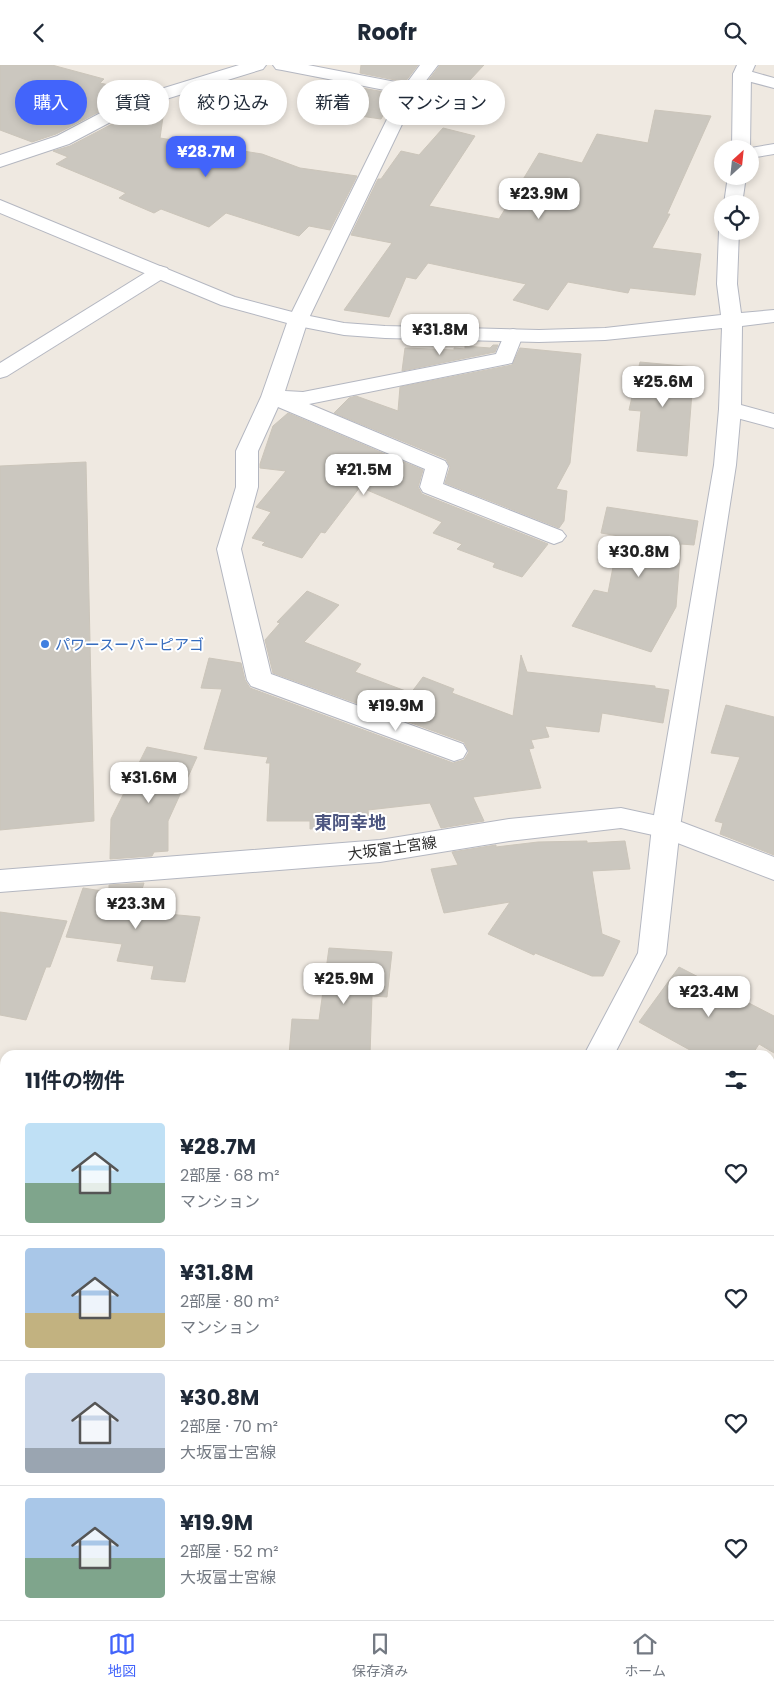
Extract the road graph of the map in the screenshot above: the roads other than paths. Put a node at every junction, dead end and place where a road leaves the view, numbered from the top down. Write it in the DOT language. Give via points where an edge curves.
graph roads {
  1 [pos="256,65"];
  2 [pos="282,65"];
  3 [pos="429,65"];
  4 [pos="744,69"];
  5 [pos="418,80"];
  6 [pos="774,83"];
  7 [pos="379,84"];
  8 [pos="393,125"];
  9 [pos="741,140"];
  10 [pos="774,149"];
  11 [pos="759,152"];
  12 [pos="0,161"];
  13 [pos="0,206"];
  14 [pos="729,240"];
  15 [pos="160,272"];
  16 [pos="774,316"];
  17 [pos="298,320"];
  18 [pos="732,320"];
  19 [pos="513,335"];
  20 [pos="0,372"];
  21 [pos="272,397"];
  22 [pos="730,409"];
  23 [pos="774,421"];
  24 [pos="554,536"];
  25 [pos="454,751"];
  26 [pos="666,827"];
  27 [pos="774,869"];
  28 [pos="0,881"];
  29 [pos="602,1050"];
  1 -- 12 [label="street" via="132,104 63,140"];
  2 -- 7 [label="street"];
  3 -- 5 [label="street"];
  4 -- 6 [label="street"];
  4 -- 9 [label="street"];
  8 -- 17 [label="street"];
  10 -- 11 [label="street"];
  13 -- 15 [label="street"];
  14 -- 18 [label="street" via="727,284"];
  15 -- 17 [label="street" via="228,301"];
  15 -- 20 [label="street"];
  16 -- 18 [label="street"];
  17 -- 19 [label="street" via="385,333"];
  17 -- 21 [label="street"];
  18 -- 19 [label="street" via="605,334"];
  18 -- 22 [label="street"];
  19 -- 21 [label="street" via="505,359 303,399"];
  21 -- 24 [label="street" via="437,466 431,487"];
  21 -- 25 [label="street" via="247,451 247,487 229,549 260,680"];
  22 -- 23 [label="street"];
  22 -- 26 [label="street" via="725,465"];
  26 -- 27 [label="street, 大坂富士宮線"];
  26 -- 28 [label="street, 大坂富士宮線" via="622,818 509,830 380,851"];
  26 -- 29 [label="street" via="652,954"];
}
